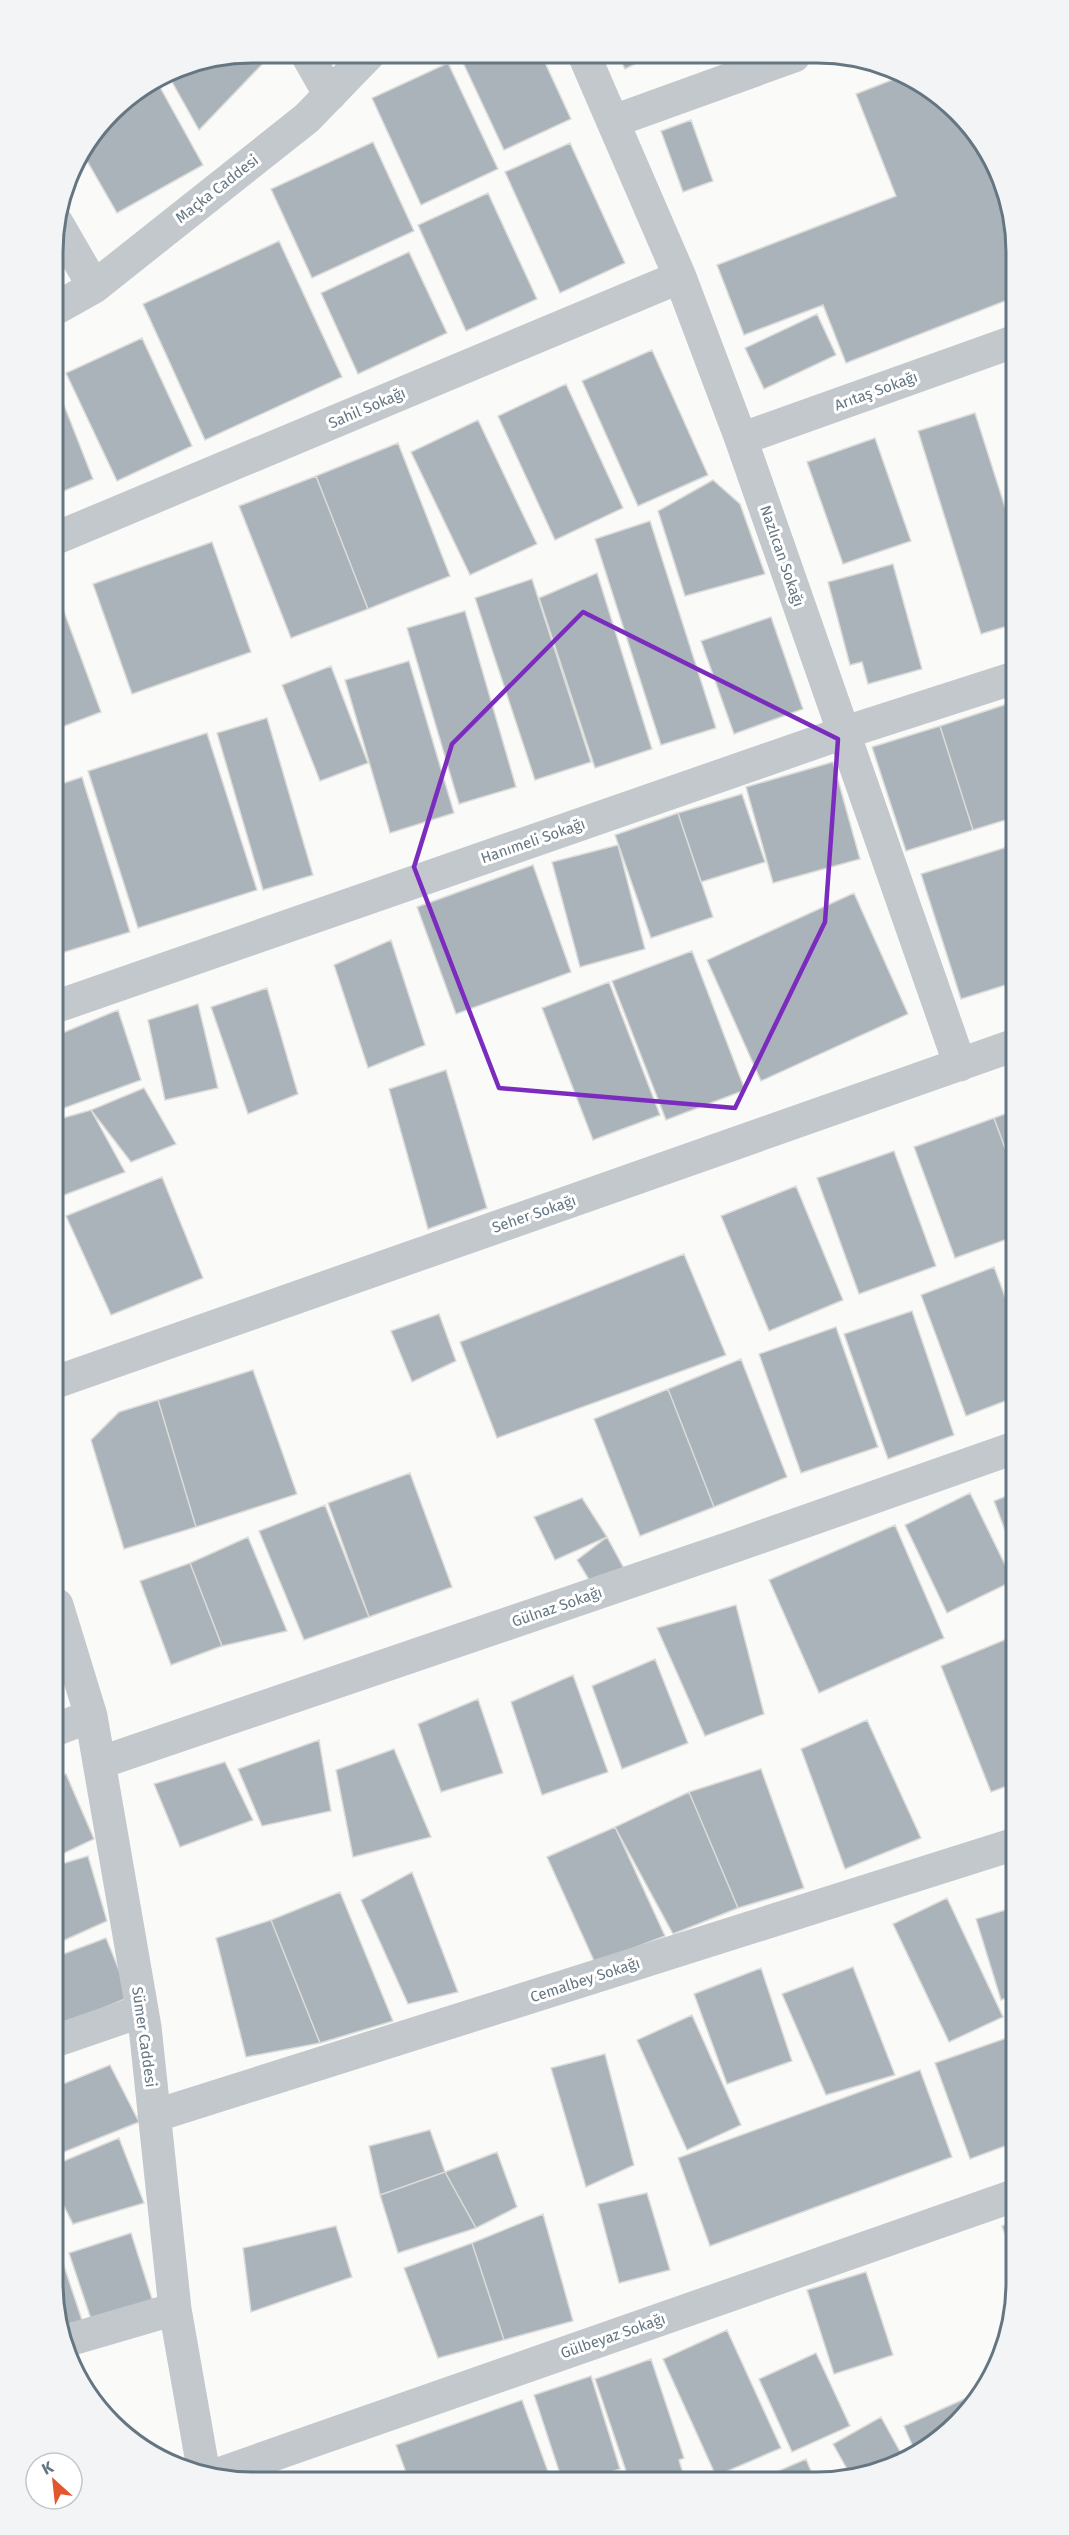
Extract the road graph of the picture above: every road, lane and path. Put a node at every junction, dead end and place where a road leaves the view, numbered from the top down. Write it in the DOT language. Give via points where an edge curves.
graph roads {
  1 [pos="312,63"];
  2 [pos="360,63"];
  3 [pos="588,63"];
  4 [pos="775,63"];
  5 [pos="330,95"];
  6 [pos="614,121"];
  7 [pos="64,235"];
  8 [pos="680,277"];
  9 [pos="94,287"];
  10 [pos="63,304"];
  11 [pos="1006,344"];
  12 [pos="741,440"];
  13 [pos="63,535"];
  14 [pos="1006,681"];
  15 [pos="843,733"];
  16 [pos="63,1004"];
  17 [pos="1006,1048"];
  18 [pos="960,1065"];
  19 [pos="63,1380"];
  20 [pos="1006,1451"];
  21 [pos="63,1625"];
  22 [pos="91,1716"];
  23 [pos="63,1727"];
  24 [pos="99,1763"];
  25 [pos="1006,1847"];
  26 [pos="142,2011"];
  27 [pos="63,2038"];
  28 [pos="154,2116"];
  29 [pos="1006,2198"];
  30 [pos="175,2308"];
  31 [pos="71,2339"];
  32 [pos="202,2465"];
  33 [pos="229,2470"];
  1 -- 5 [label="street"];
  2 -- 5 [label="street, Maçka Caddesi"];
  3 -- 6 [label="street, Nazlıcan Sokağı"];
  4 -- 6 [label="street"];
  5 -- 9 [label="street, Maçka Caddesi" via="307,118"];
  6 -- 8 [label="street, Nazlıcan Sokağı"];
  7 -- 9 [label="street"];
  8 -- 12 [label="street, Nazlıcan Sokağı"];
  8 -- 13 [label="street, Sahil Sokağı"];
  9 -- 10 [label="street, Maçka Caddesi"];
  11 -- 12 [label="street, Arıtaş Sokağı"];
  12 -- 15 [label="street, Nazlıcan Sokağı"];
  14 -- 15 [label="street, Hanımeli Sokağı"];
  15 -- 16 [label="street, Hanımeli Sokağı"];
  15 -- 18 [label="street, Nazlıcan Sokağı"];
  17 -- 18 [label="street, Seher Sokağı"];
  18 -- 19 [label="street, Seher Sokağı"];
  20 -- 24 [label="street, Gülnaz Sokağı"];
  21 -- 22 [label="street, Sümer Caddesi"];
  22 -- 23 [label="street"];
  22 -- 24 [label="street, Sümer Caddesi"];
  24 -- 26 [label="street, Sümer Caddesi"];
  25 -- 28 [label="street, Cemalbey Sokağı"];
  26 -- 27 [label="street"];
  26 -- 28 [label="street, Sümer Caddesi"];
  28 -- 30 [label="street, Sümer Caddesi"];
  29 -- 33 [label="street, Gülbeyaz Sokağı"];
  30 -- 31 [label="street"];
  30 -- 32 [label="street, Sümer Caddesi"];
}
